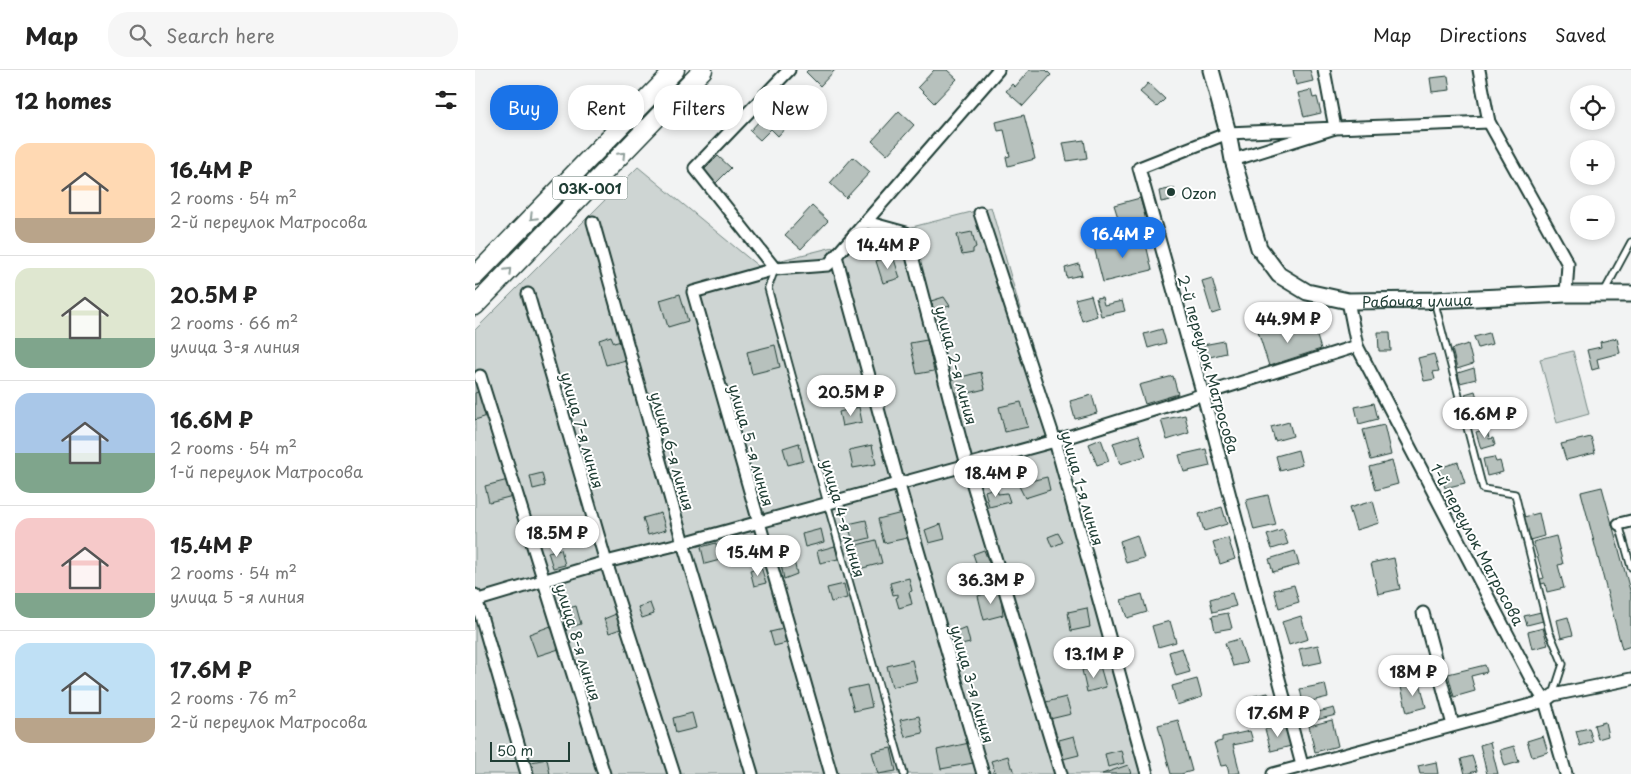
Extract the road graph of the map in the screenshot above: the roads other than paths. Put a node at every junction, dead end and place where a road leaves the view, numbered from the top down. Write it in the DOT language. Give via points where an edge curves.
graph roads {
  1 [pos="675,70"];
  2 [pos="703,70"];
  3 [pos="789,70"];
  4 [pos="998,70"];
  5 [pos="1211,70"];
  6 [pos="1324,70"];
  7 [pos="1479,70"];
  8 [pos="1489,122"];
  9 [pos="1335,128"];
  10 [pos="1228,133"];
  11 [pos="1233,160"];
  12 [pos="980,213"];
  13 [pos="593,222"];
  14 [pos="866,222"];
  15 [pos="1631,242"];
  16 [pos="832,260"];
  17 [pos="775,268"];
  18 [pos="475,276"];
  19 [pos="528,294"];
  20 [pos="1566,294"];
  21 [pos="1603,294"];
  22 [pos="1631,294"];
  23 [pos="1433,300"];
  24 [pos="1348,301"];
  25 [pos="475,306"];
  26 [pos="1357,346"];
  27 [pos="480,376"];
  28 [pos="1203,396"];
  29 [pos="1055,441"];
  30 [pos="967,465"];
  31 [pos="899,484"];
  32 [pos="827,503"];
  33 [pos="1631,521"];
  34 [pos="759,522"];
  35 [pos="1619,524"];
  36 [pos="683,543"];
  37 [pos="606,562"];
  38 [pos="1631,567"];
  39 [pos="545,581"];
  40 [pos="476,599"];
  41 [pos="1423,613"];
  42 [pos="1631,679"];
  43 [pos="1549,698"];
  44 [pos="1453,724"];
  45 [pos="1302,765"];
  46 [pos="527,774"];
  47 [pos="604,774"];
  48 [pos="674,774"];
  49 [pos="752,774"];
  50 [pos="831,774"];
  51 [pos="905,774"];
  52 [pos="983,774"];
  53 [pos="1061,774"];
  54 [pos="1147,774"];
  55 [pos="1273,774"];
  56 [pos="1566,774"];
  1 -- 18 [label="main road, 03К-001, one-way"];
  25 -- 2 [label="main road, 03К-001, one-way"];
  3 -- 17 [label="street" via="695,168"];
  4 -- 14 [label="street"];
  5 -- 10 [label="main road, Рабочая улица"];
  6 -- 9 [label="street"];
  7 -- 8 [label="street"];
  8 -- 9 [label="street"];
  8 -- 20 [label="street" via="1568,264"];
  9 -- 10 [label="street, 2-й переулок Матросова"];
  9 -- 11 [label="street"];
  10 -- 11 [label="main road, Рабочая улица"];
  10 -- 28 [label="street, 2-й переулок Матросова" via="1139,168"];
  11 -- 24 [label="main road, Рабочая улица" via="1259,248 1279,275 1307,292"];
  12 -- 29 [label="street, улица 1-я линия"];
  13 -- 36 [label="street, улица 6-я линия"];
  14 -- 16 [label="street"];
  14 -- 30 [label="street, улица 2-я линия" via="906,233"];
  15 -- 21 [label="lane"];
  16 -- 17 [label="street"];
  16 -- 31 [label="street, улица 3-я линия"];
  17 -- 32 [label="lane, улица 4-я линия" via="768,288"];
  17 -- 34 [label="street, улица 5 -я линия" via="693,292"];
  19 -- 37 [label="street, улица 7-я линия"];
  20 -- 21 [label="main road, Рабочая улица"];
  20 -- 23 [label="main road, Рабочая улица"];
  21 -- 22 [label="main road, Рабочая улица"];
  23 -- 24 [label="main road, Рабочая улица"];
  23 -- 43 [label="lane" via="1483,489 1515,494 1549,631 1563,664"];
  24 -- 26 [label="street, 1-й переулок Матросова"];
  26 -- 28 [label="street"];
  26 -- 43 [label="street, 1-й переулок Матросова" via="1527,670"];
  27 -- 39 [label="street, улица 8-я линия"];
  28 -- 29 [label="street"];
  28 -- 45 [label="street, 2-й переулок Матросова"];
  29 -- 30 [label="street"];
  29 -- 54 [label="street, улица 1-я линия"];
  30 -- 31 [label="street"];
  30 -- 53 [label="street, улица 2-я линия"];
  31 -- 32 [label="street"];
  31 -- 52 [label="street, улица 3-я линия"];
  32 -- 34 [label="street"];
  32 -- 51 [label="lane, улица 4-я линия"];
  33 -- 35 [label="street"];
  34 -- 36 [label="street"];
  34 -- 50 [label="street, улица 5 -я линия"];
  35 -- 38 [label="lane"];
  36 -- 37 [label="street"];
  36 -- 49 [label="street, улица 6-я линия"];
  37 -- 39 [label="street"];
  37 -- 48 [label="street, улица 7-я линия"];
  39 -- 40 [label="street"];
  39 -- 47 [label="street, улица 8-я линия"];
  40 -- 46 [label="street"];
  41 -- 44 [label="street"];
  42 -- 43 [label="street"];
  43 -- 44 [label="street"];
  43 -- 56 [label="street, 1-й переулок Матросова"];
  44 -- 45 [label="street"];
  45 -- 55 [label="street"];
}
